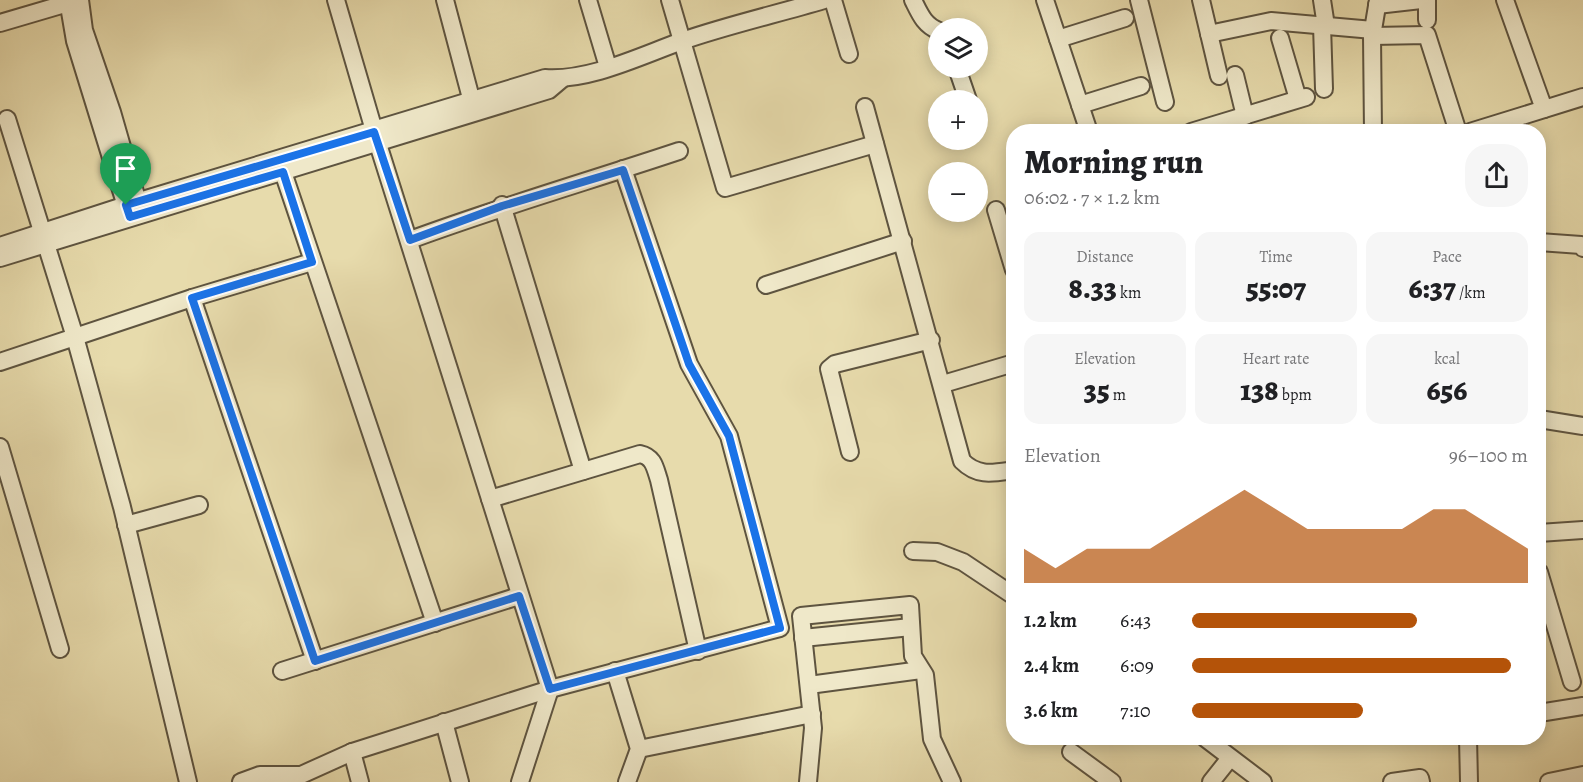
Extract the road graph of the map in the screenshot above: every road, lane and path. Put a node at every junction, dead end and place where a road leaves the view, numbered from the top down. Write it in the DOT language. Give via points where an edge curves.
graph roads {
  1 [pos="336,0"];
  2 [pos="445,0"];
  3 [pos="588,0"];
  4 [pos="670,0"];
  5 [pos="825,0"];
  6 [pos="833,0"];
  7 [pos="913,0"];
  8 [pos="1045,0"];
  9 [pos="1139,0"];
  10 [pos="1201,0"];
  11 [pos="1322,0"];
  12 [pos="1421,0"];
  13 [pos="1427,0"];
  14 [pos="1505,0"];
  15 [pos="74,2"];
  16 [pos="1377,3"];
  17 [pos="798,4"];
  18 [pos="1125,18"];
  19 [pos="1427,20"];
  20 [pos="0,22"];
  21 [pos="928,26"];
  22 [pos="1324,26"];
  23 [pos="1372,33"];
  24 [pos="1209,34"];
  25 [pos="1280,38"];
  26 [pos="1058,39"];
  27 [pos="682,41"];
  28 [pos="849,54"];
  29 [pos="608,67"];
  30 [pos="562,79"];
  31 [pos="1141,86"];
  32 [pos="1324,89"];
  33 [pos="1583,97"];
  34 [pos="472,102"];
  35 [pos="1165,102"];
  36 [pos="1080,105"];
  37 [pos="865,107"];
  38 [pos="1544,109"];
  39 [pos="1245,116"];
  40 [pos="7,119"];
  41 [pos="1086,124"];
  42 [pos="1218,124"];
  43 [pos="1373,124"];
  44 [pos="1455,124"];
  45 [pos="1496,124"];
  46 [pos="376,138"];
  47 [pos="875,144"];
  48 [pos="679,151"];
  49 [pos="623,170"];
  50 [pos="283,172"];
  51 [pos="502,206"];
  52 [pos="134,209"];
  53 [pos="996,210"];
  54 [pos="43,238"];
  55 [pos="410,240"];
  56 [pos="903,241"];
  57 [pos="1546,242"];
  58 [pos="1006,243"];
  59 [pos="0,246"];
  60 [pos="1583,248"];
  61 [pos="0,258"];
  62 [pos="312,262"];
  63 [pos="766,285"];
  64 [pos="192,298"];
  65 [pos="75,337"];
  66 [pos="931,340"];
  67 [pos="0,362"];
  68 [pos="1006,365"];
  69 [pos="943,384"];
  70 [pos="1546,420"];
  71 [pos="1583,426"];
  72 [pos="0,447"];
  73 [pos="850,452"];
  74 [pos="583,471"];
  75 [pos="1006,471"];
  76 [pos="490,498"];
  77 [pos="199,505"];
  78 [pos="126,525"];
  79 [pos="1583,530"];
  80 [pos="1546,533"];
  81 [pos="913,551"];
  82 [pos="1006,591"];
  83 [pos="1546,595"];
  84 [pos="519,596"];
  85 [pos="435,623"];
  86 [pos="60,649"];
  87 [pos="698,651"];
  88 [pos="315,661"];
  89 [pos="921,670"];
  90 [pos="282,671"];
  91 [pos="615,671"];
  92 [pos="1572,682"];
  93 [pos="809,685"];
  94 [pos="550,689"];
  95 [pos="1583,706"];
  96 [pos="1546,712"];
  97 [pos="812,714"];
  98 [pos="444,722"];
  99 [pos="1214,745"];
  100 [pos="1468,745"];
  101 [pos="639,748"];
  102 [pos="352,752"];
  103 [pos="1071,752"];
  104 [pos="1230,758"];
  105 [pos="1583,775"];
  106 [pos="188,782"];
  107 [pos="241,782"];
  108 [pos="360,782"];
  109 [pos="459,782"];
  110 [pos="520,782"];
  111 [pos="627,782"];
  112 [pos="808,782"];
  113 [pos="952,782"];
  114 [pos="1112,782"];
  115 [pos="1211,782"];
  116 [pos="1263,782"];
  117 [pos="1392,782"];
  118 [pos="1421,782"];
  119 [pos="1469,782"];
  120 [pos="1548,782"];
  1 -- 46 [label="street"];
  2 -- 34 [label="street"];
  3 -- 29 [label="street"];
  4 -- 27 [label="street"];
  5 -- 17 [label="street"];
  6 -- 28 [label="street"];
  7 -- 21 [label="street"];
  8 -- 26 [label="street"];
  9 -- 35 [label="street"];
  10 -- 24 [label="street"];
  11 -- 22 [label="street"];
  12 -- 16 [label="street"];
  13 -- 19 [label="street"];
  14 -- 38 [label="street"];
  15 -- 20 [label="street"];
  15 -- 52 [label="street" via="77,26"];
  16 -- 23 [label="street"];
  17 -- 27 [label="street"];
  18 -- 26 [label="street"];
  22 -- 23 [label="street"];
  22 -- 24 [label="street" via="1271,21"];
  22 -- 32 [label="street"];
  23 -- 43 [label="street"];
  23 -- 44 [label="street" via="1426,35"];
  24 -- 39 [label="street"];
  25 -- 39 [label="street" via="1302,98"];
  26 -- 36 [label="street"];
  27 -- 29 [label="street"];
  27 -- 47 [label="street" via="725,188"];
  29 -- 30 [label="street"];
  30 -- 34 [label="street" via="545,78"];
  30 -- 46 [label="street" via="549,90"];
  31 -- 36 [label="street"];
  33 -- 38 [label="street"];
  34 -- 46 [label="street"];
  36 -- 41 [label="street"];
  37 -- 47 [label="street"];
  38 -- 45 [label="street"];
  39 -- 42 [label="street"];
  40 -- 54 [label="street"];
  46 -- 50 [label="street"];
  46 -- 52 [label="street"];
  46 -- 55 [label="street"];
  47 -- 56 [label="street"];
  48 -- 49 [label="street"];
  49 -- 51 [label="street"];
  49 -- 87 [label="street" via="689,364 729,436 780,628"];
  50 -- 52 [label="street"];
  50 -- 62 [label="street"];
  51 -- 55 [label="street"];
  51 -- 74 [label="street"];
  52 -- 54 [label="street"];
  53 -- 58 [label="street"];
  54 -- 59 [label="street"];
  54 -- 61 [label="street"];
  54 -- 65 [label="street"];
  55 -- 76 [label="street"];
  56 -- 63 [label="street"];
  56 -- 66 [label="street"];
  57 -- 60 [label="street"];
  62 -- 64 [label="street"];
  62 -- 85 [label="street"];
  64 -- 65 [label="street"];
  64 -- 88 [label="street"];
  65 -- 67 [label="street"];
  65 -- 78 [label="street"];
  66 -- 69 [label="street"];
  66 -- 73 [label="street" via="835,364 829,369"];
  68 -- 69 [label="street"];
  69 -- 75 [label="street" via="962,461 972,471"];
  70 -- 71 [label="street"];
  72 -- 86 [label="street"];
  74 -- 76 [label="street"];
  74 -- 87 [label="street" via="640,454 652,460"];
  76 -- 84 [label="street"];
  77 -- 78 [label="street"];
  78 -- 106 [label="street"];
  79 -- 80 [label="street"];
  81 -- 82 [label="street" via="937,552 963,562"];
  83 -- 92 [label="street"];
  84 -- 85 [label="street"];
  84 -- 94 [label="street"];
  85 -- 88 [label="street"];
  87 -- 91 [label="street"];
  88 -- 90 [label="street"];
  89 -- 93 [label="street"];
  89 -- 93 [label="street" via="913,656 910,605 801,616"];
  89 -- 113 [label="street" via="930,704 932,739"];
  91 -- 94 [label="street"];
  91 -- 101 [label="street"];
  93 -- 97 [label="street"];
  94 -- 98 [label="street"];
  94 -- 110 [label="street"];
  95 -- 96 [label="street"];
  97 -- 101 [label="street"];
  97 -- 112 [label="street"];
  98 -- 102 [label="street"];
  98 -- 109 [label="street"];
  99 -- 104 [label="street"];
  100 -- 119 [label="street"];
  101 -- 111 [label="street"];
  102 -- 107 [label="street" via="301,775 260,775"];
  102 -- 108 [label="street"];
  103 -- 114 [label="street"];
  104 -- 115 [label="street"];
  104 -- 116 [label="street"];
  105 -- 120 [label="street"];
  117 -- 118 [label="street" via="1420,778"];
}
